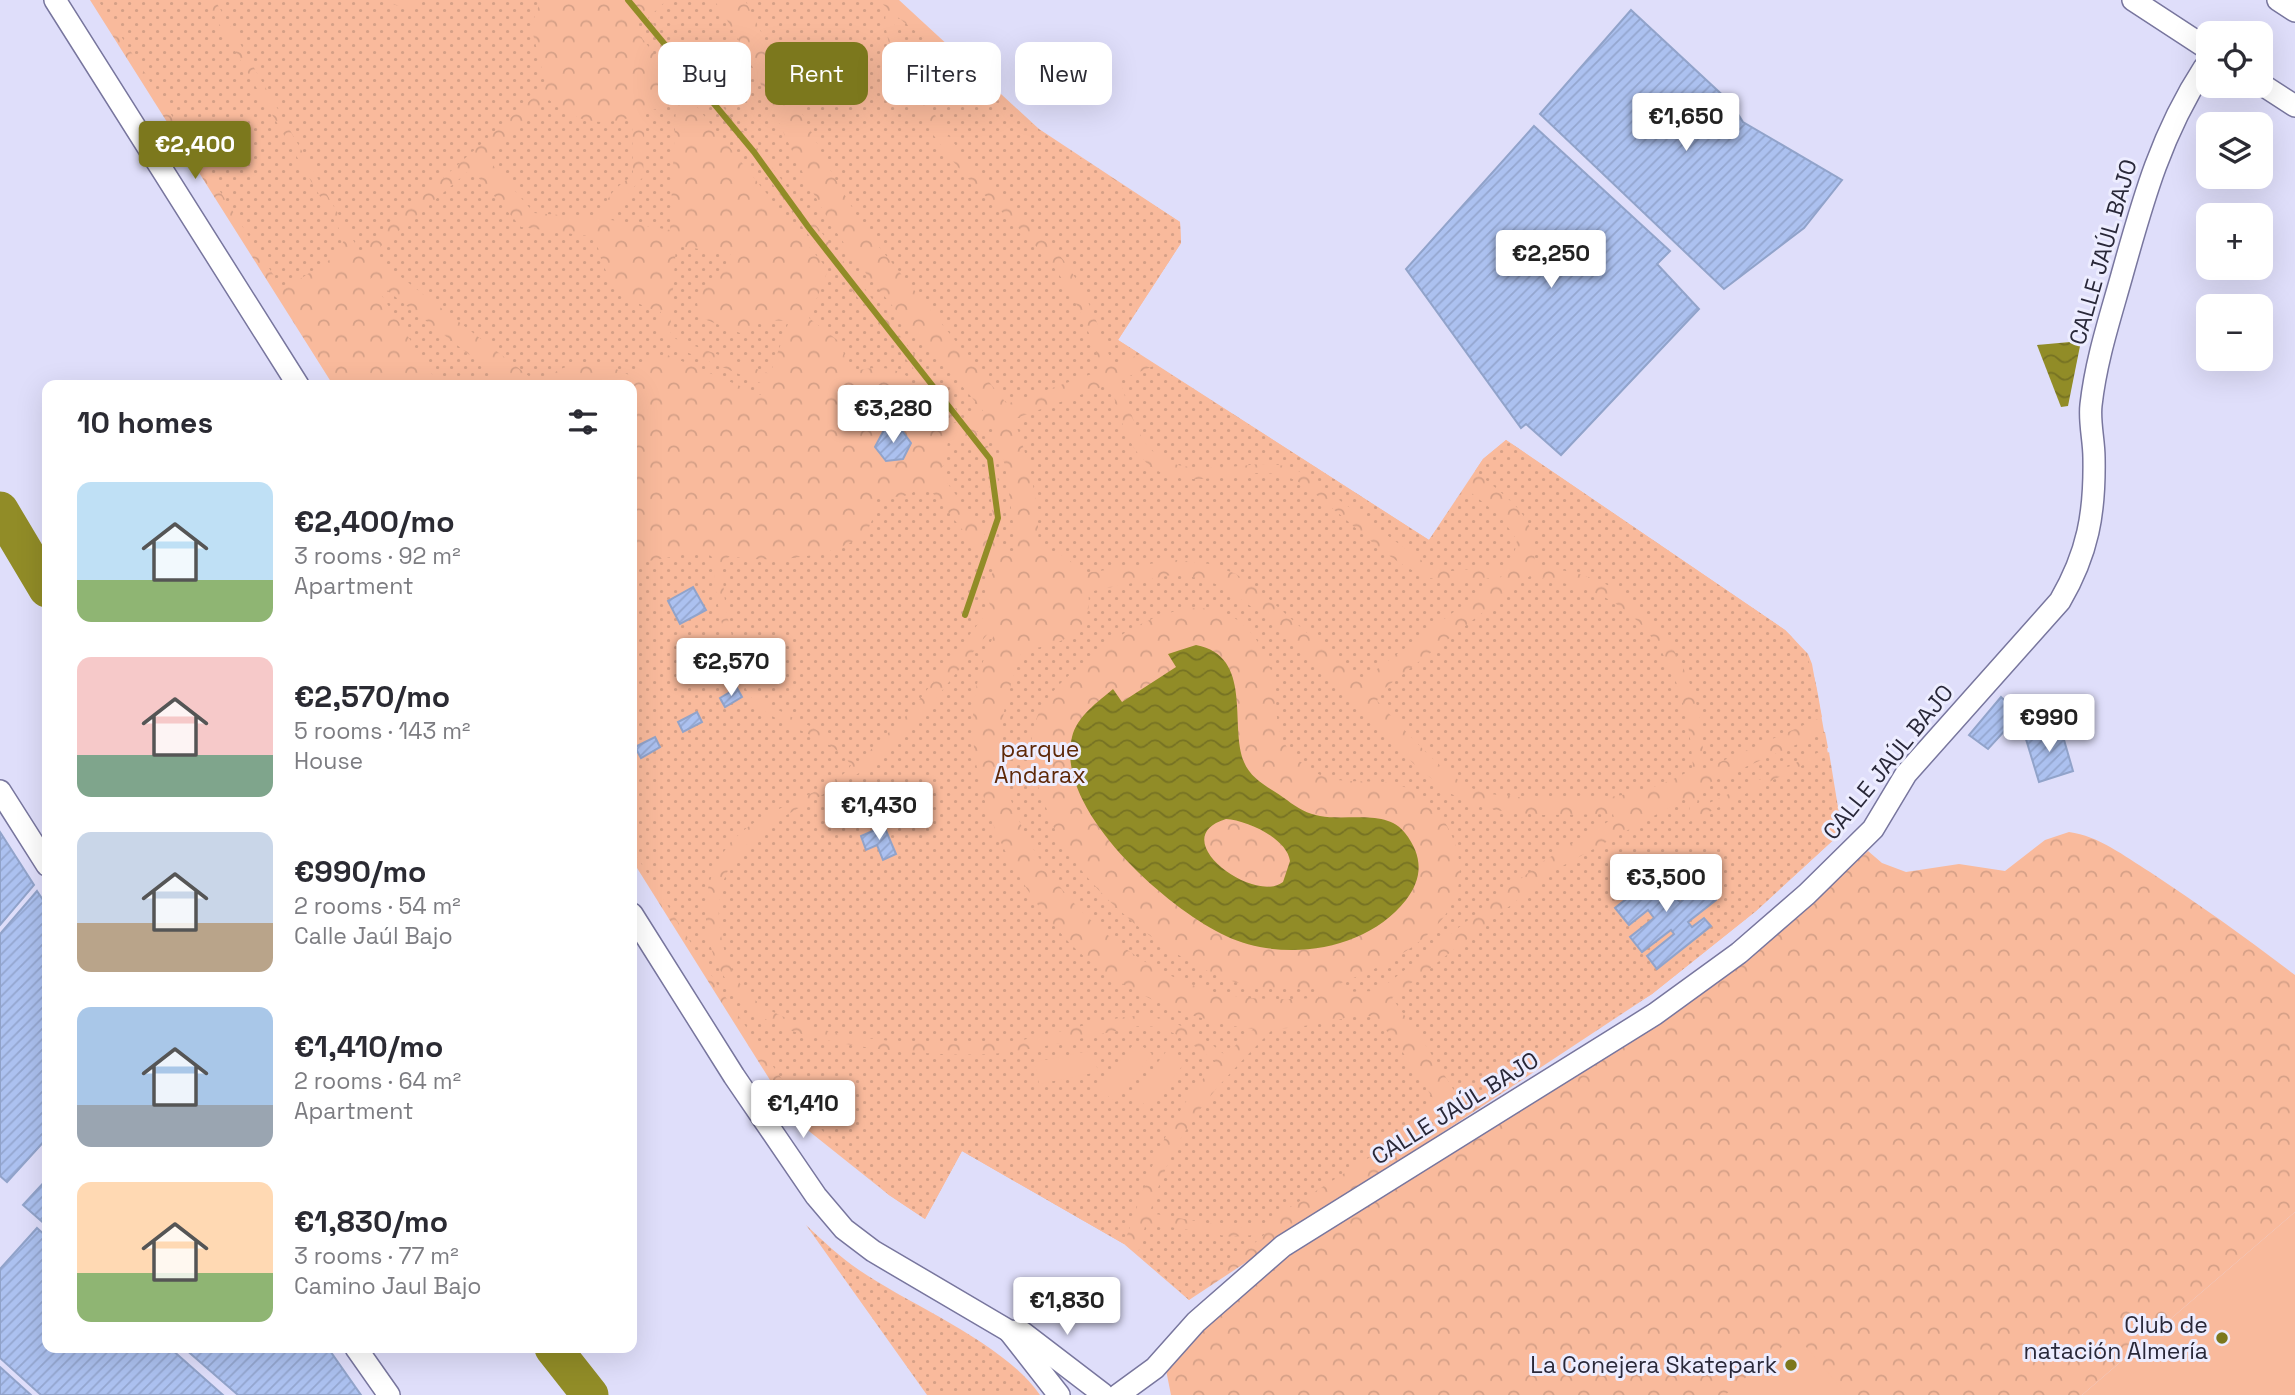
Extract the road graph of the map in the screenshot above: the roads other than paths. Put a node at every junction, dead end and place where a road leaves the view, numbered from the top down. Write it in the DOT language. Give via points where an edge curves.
graph roads {
  1 [pos="55,0"];
  2 [pos="2133,0"];
  3 [pos="2278,0"];
  4 [pos="2295,11"];
  5 [pos="2196,51"];
  6 [pos="2196,77"];
  7 [pos="2273,92"];
  8 [pos="2295,106"];
  9 [pos="295,380"];
  10 [pos="0,791"];
  11 [pos="42,857"];
  12 [pos="637,922"];
  13 [pos="1009,1331"];
  14 [pos="360,1353"];
  15 [pos="1155,1368"];
  16 [pos="389,1395"];
  17 [pos="1059,1395"];
  18 [pos="1107,1395"];
  19 [pos="1143,1395"];
  1 -- 9 [label="street"];
  2 -- 5 [label="street"];
  3 -- 4 [label="street"];
  6 -- 15 [label="street, CALLE JAÚL BAJO" via="2153,168 2101,347 2091,407 2094,488 2088,531 2079,568 2060,601 1906,774 1873,829 1746,947 1655,1014 1283,1246 1196,1322"];
  7 -- 8 [label="street"];
  10 -- 11 [label="street"];
  12 -- 13 [label="street" via="734,1076 844,1229"];
  13 -- 17 [label="street"];
  13 -- 18 [label="street" via="1022,1332"];
  14 -- 16 [label="street"];
  15 -- 18 [label="street, CALLE JAÚL BAJO"];
  15 -- 19 [label="street, CALLE JAÚL BAJO"];
}
